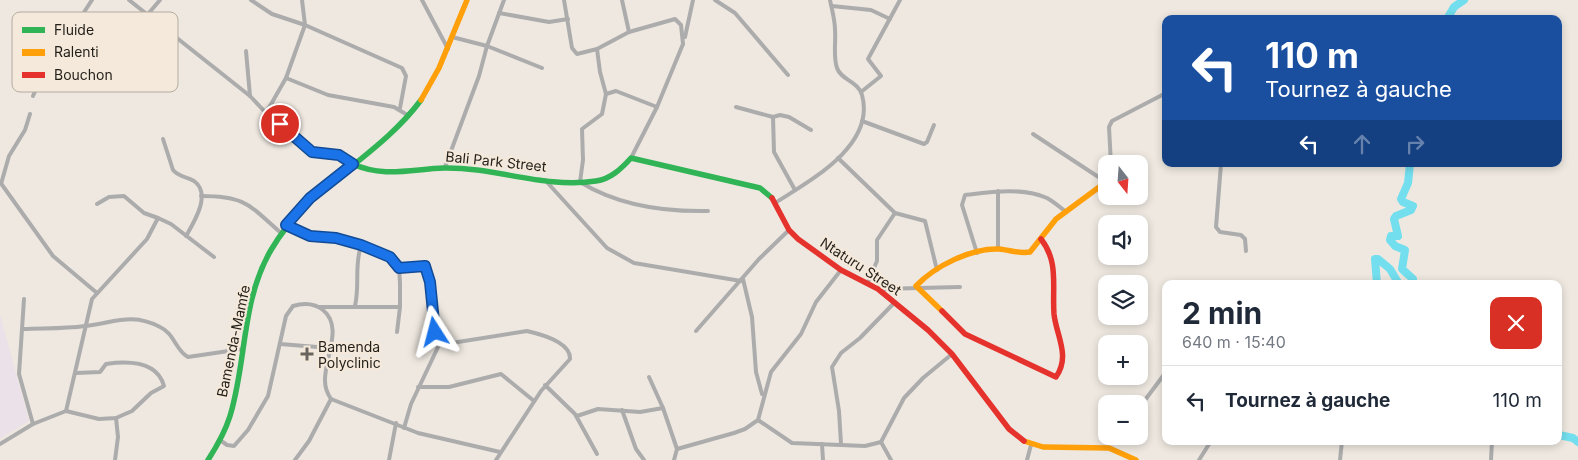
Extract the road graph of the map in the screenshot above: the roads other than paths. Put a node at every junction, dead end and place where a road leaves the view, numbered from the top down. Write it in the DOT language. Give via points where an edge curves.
graph roads {
  1 [pos="92,0"];
  2 [pos="129,0"];
  3 [pos="160,0"];
  4 [pos="251,0"];
  5 [pos="302,0"];
  6 [pos="422,0"];
  7 [pos="467,0"];
  8 [pos="504,0"];
  9 [pos="564,0"];
  10 [pos="622,0"];
  11 [pos="693,0"];
  12 [pos="715,0"];
  13 [pos="830,0"];
  14 [pos="900,0"];
  15 [pos="832,6"];
  16 [pos="84,12"];
  17 [pos="145,12"];
  18 [pos="150,12"];
  19 [pos="499,13"];
  20 [pos="568,19"];
  21 [pos="890,19"];
  22 [pos="306,25"];
  23 [pos="629,32"];
  24 [pos="452,37"];
  25 [pos="178,38"];
  26 [pos="683,44"];
  27 [pos="487,46"];
  28 [pos="448,49"];
  29 [pos="597,49"];
  30 [pos="246,51"];
  31 [pos="542,68"];
  32 [pos="788,75"];
  33 [pos="286,78"];
  34 [pos="35,92"];
  35 [pos="861,92"];
  36 [pos="606,94"];
  37 [pos="1162,94"];
  38 [pos="33,96"];
  39 [pos="250,96"];
  40 [pos="657,107"];
  41 [pos="736,107"];
  42 [pos="400,108"];
  43 [pos="266,113"];
  44 [pos="30,114"];
  45 [pos="409,116"];
  46 [pos="773,118"];
  47 [pos="862,121"];
  48 [pos="934,125"];
  49 [pos="812,130"];
  50 [pos="1033,134"];
  51 [pos="163,138"];
  52 [pos="1111,155"];
  53 [pos="631,158"];
  54 [pos="838,158"];
  55 [pos="353,164"];
  56 [pos="445,167"];
  57 [pos="1220,167"];
  58 [pos="1098,177"];
  59 [pos="544,178"];
  60 [pos="580,182"];
  61 [pos="0,183"];
  62 [pos="1098,188"];
  63 [pos="795,190"];
  64 [pos="998,191"];
  65 [pos="202,196"];
  66 [pos="775,203"];
  67 [pos="97,204"];
  68 [pos="708,211"];
  69 [pos="1066,212"];
  70 [pos="895,214"];
  71 [pos="158,218"];
  72 [pos="286,225"];
  73 [pos="789,230"];
  74 [pos="281,234"];
  75 [pos="186,236"];
  76 [pos="1042,239"];
  77 [pos="361,245"];
  78 [pos="998,249"];
  79 [pos="1246,251"];
  80 [pos="977,253"];
  81 [pos="214,257"];
  82 [pos="399,268"];
  83 [pos="841,270"];
  84 [pos="936,270"];
  85 [pos="742,280"];
  86 [pos="866,284"];
  87 [pos="960,287"];
  88 [pos="918,288"];
  89 [pos="878,289"];
  90 [pos="97,293"];
  91 [pos="24,299"];
  92 [pos="895,302"];
  93 [pos="355,306"];
  94 [pos="319,307"];
  95 [pos="400,307"];
  96 [pos="85,326"];
  97 [pos="23,329"];
  98 [pos="696,331"];
  99 [pos="397,332"];
  100 [pos="280,344"];
  101 [pos="439,345"];
  102 [pos="330,348"];
  103 [pos="242,349"];
  104 [pos="952,354"];
  105 [pos="76,373"];
  106 [pos="649,377"];
  107 [pos="1162,377"];
  108 [pos="546,385"];
  109 [pos="418,387"];
  110 [pos="763,396"];
  111 [pos="1148,396"];
  112 [pos="331,399"];
  113 [pos="534,401"];
  114 [pos="663,408"];
  115 [pos="622,410"];
  116 [pos="66,411"];
  117 [pos="577,416"];
  118 [pos="116,418"];
  119 [pos="758,420"];
  120 [pos="396,423"];
  121 [pos="33,424"];
  122 [pos="404,428"];
  123 [pos="220,440"];
  124 [pos="881,442"];
  125 [pos="0,444"];
  126 [pos="822,444"];
  127 [pos="841,444"];
  128 [pos="1030,445"];
  129 [pos="1208,445"];
  130 [pos="1342,445"];
  131 [pos="1492,445"];
  132 [pos="677,449"];
  133 [pos="500,452"];
  134 [pos="597,454"];
  135 [pos="115,460"];
  136 [pos="208,460"];
  137 [pos="295,460"];
  138 [pos="389,460"];
  139 [pos="496,460"];
  140 [pos="644,460"];
  141 [pos="674,460"];
  142 [pos="823,460"];
  143 [pos="891,460"];
  144 [pos="1027,460"];
  145 [pos="1136,460"];
  146 [pos="1199,460"];
  147 [pos="1340,460"];
  148 [pos="1491,460"];
  1 -- 16 [label="street"];
  2 -- 17 [label="street"];
  3 -- 18 [label="street"];
  4 -- 22 [label="street" via="272,14"];
  5 -- 22 [label="street"];
  6 -- 28 [label="street"];
  7 -- 24 [label="main road, Bamenda-Mamfe"];
  8 -- 19 [label="street"];
  9 -- 20 [label="street"];
  10 -- 23 [label="street"];
  11 -- 26 [label="street"];
  12 -- 32 [label="street" via="735,13"];
  13 -- 15 [label="street"];
  14 -- 21 [label="street"];
  15 -- 21 [label="street" via="871,10"];
  15 -- 35 [label="street" via="836,66"];
  19 -- 20 [label="street" via="549,22"];
  19 -- 27 [label="street"];
  20 -- 29 [label="street" via="574,53"];
  21 -- 35 [label="street" via="868,59 881,76"];
  22 -- 33 [label="street"];
  22 -- 42 [label="street" via="402,68 406,76"];
  23 -- 26 [label="street" via="675,19 682,30"];
  23 -- 29 [label="street"];
  24 -- 27 [label="street"];
  24 -- 28 [label="main road, Bamenda-Mamfe"];
  25 -- 39 [label="street"];
  26 -- 40 [label="street"];
  27 -- 31 [label="street"];
  27 -- 56 [label="street" via="480,76"];
  28 -- 45 [label="main road, Bamenda-Mamfe" via="423,100"];
  29 -- 36 [label="street"];
  30 -- 39 [label="street"];
  33 -- 42 [label="street" via="328,95"];
  33 -- 43 [label="street"];
  34 -- 38 [label="street"];
  35 -- 47 [label="street"];
  36 -- 40 [label="street" via="616,91"];
  36 -- 60 [label="street" via="602,114 582,129"];
  37 -- 52 [label="street" via="1112,121 1109,127"];
  39 -- 43 [label="street"];
  40 -- 53 [label="street"];
  41 -- 46 [label="street"];
  42 -- 45 [label="street"];
  43 -- 55 [label="street" via="312,152 339,155"];
  44 -- 61 [label="street" via="25,130 8,156"];
  45 -- 55 [label="main road, Bamenda-Mamfe" via="378,146"];
  46 -- 49 [label="street" via="780,115"];
  46 -- 63 [label="street" via="774,152"];
  47 -- 48 [label="street" via="924,144"];
  47 -- 54 [label="street" via="856,138"];
  50 -- 58 [label="street"];
  51 -- 65 [label="street" via="173,170 193,180"];
  53 -- 60 [label="main road, Bali Park Street" via="623,168 607,177"];
  53 -- 66 [label="main road, Ntaturu Street" via="760,188"];
  54 -- 63 [label="street"];
  54 -- 70 [label="street"];
  55 -- 56 [label="main road, Bali Park Street" via="375,173"];
  55 -- 72 [label="main road, Bamenda-Mamfe" via="310,198"];
  56 -- 59 [label="main road, Bali Park Street"];
  57 -- 79 [label="street" via="1216,227 1220,232 1241,235 1245,239"];
  59 -- 60 [label="main road, Bali Park Street"];
  59 -- 85 [label="street" via="607,248 622,257 634,263"];
  60 -- 68 [label="street" via="605,196 655,209"];
  61 -- 90 [label="street" via="53,256"];
  62 -- 69 [label="main road"];
  63 -- 66 [label="street"];
  64 -- 69 [label="street" via="1037,195"];
  64 -- 78 [label="street"];
  64 -- 80 [label="street" via="965,195 961,202"];
  65 -- 74 [label="street" via="224,196 242,201"];
  65 -- 75 [label="street"];
  66 -- 73 [label="main road, Ntaturu Street"];
  67 -- 71 [label="street" via="109,197 124,196 144,213"];
  69 -- 76 [label="main road"];
  70 -- 84 [label="street" via="925,221"];
  70 -- 86 [label="street" via="877,240 877,261"];
  71 -- 75 [label="street"];
  71 -- 90 [label="street" via="147,239"];
  72 -- 74 [label="main road, Bamenda-Mamfe"];
  72 -- 77 [label="street" via="310,236 336,238"];
  73 -- 83 [label="main road, Ntaturu Street"];
  73 -- 85 [label="street"];
  74 -- 103 [label="main road, Bamenda-Mamfe" via="260,275"];
  75 -- 81 [label="street"];
  76 -- 78 [label="main road" via="1030,252"];
  76 -- 88 [label="main road" via="1049,248 1054,268 1054,321 1062,346 1060,373 1056,377 965,334"];
  77 -- 82 [label="street" via="390,257"];
  77 -- 93 [label="street" via="356,262 358,293"];
  78 -- 80 [label="main road"];
  80 -- 84 [label="main road"];
  82 -- 95 [label="street"];
  82 -- 101 [label="street" via="426,268 432,322"];
  83 -- 86 [label="main road, Ntaturu Street"];
  83 -- 110 [label="street" via="816,302 801,334 770,372"];
  84 -- 88 [label="main road" via="918,283"];
  85 -- 98 [label="street"];
  85 -- 110 [label="street" via="752,317 756,372"];
  86 -- 89 [label="main road, Ntaturu Street"];
  87 -- 88 [label="street"];
  88 -- 89 [label="street"];
  89 -- 92 [label="main road, Ntaturu Street"];
  90 -- 96 [label="street"];
  91 -- 97 [label="street"];
  92 -- 104 [label="main road, Ntaturu Street"];
  92 -- 127 [label="street" via="841,354 832,367 840,411"];
  93 -- 94 [label="street"];
  93 -- 95 [label="street"];
  94 -- 100 [label="street" via="300,304 289,310"];
  94 -- 102 [label="street" via="331,321"];
  95 -- 99 [label="street"];
  96 -- 97 [label="street"];
  96 -- 103 [label="street" via="123,318 150,322 171,334 188,357"];
  96 -- 105 [label="street"];
  97 -- 121 [label="street" via="19,374"];
  100 -- 102 [label="street"];
  100 -- 123 [label="street" via="268,396 254,422 238,444 231,446"];
  101 -- 108 [label="street" via="518,331 542,335 562,345 571,355"];
  101 -- 109 [label="street"];
  102 -- 112 [label="street" via="324,380"];
  103 -- 123 [label="main road, Bamenda-Mamfe" via="232,410"];
  104 -- 124 [label="street" via="904,398"];
  104 -- 128 [label="main road, Ntaturu Street" via="1009,429"];
  105 -- 116 [label="street"];
  105 -- 118 [label="street" via="100,372 106,364 114,363 146,366 156,373 162,388 151,393 132,411"];
  106 -- 114 [label="street"];
  107 -- 111 [label="street"];
  108 -- 113 [label="street"];
  108 -- 117 [label="street"];
  109 -- 113 [label="street" via="449,387 501,374"];
  109 -- 122 [label="street"];
  110 -- 119 [label="street"];
  112 -- 120 [label="street"];
  112 -- 137 [label="street"];
  113 -- 133 [label="street"];
  114 -- 115 [label="street" via="645,412"];
  114 -- 132 [label="street"];
  115 -- 117 [label="street" via="598,409"];
  115 -- 140 [label="street" via="636,449"];
  116 -- 118 [label="street" via="99,419"];
  116 -- 121 [label="street"];
  117 -- 134 [label="street"];
  118 -- 135 [label="street"];
  119 -- 126 [label="street" via="792,442"];
  119 -- 132 [label="street" via="734,433"];
  120 -- 122 [label="street"];
  120 -- 138 [label="street"];
  121 -- 125 [label="street"];
  122 -- 133 [label="street"];
  123 -- 136 [label="main road, Bamenda-Mamfe"];
  124 -- 127 [label="street" via="866,446"];
  124 -- 143 [label="street"];
  126 -- 127 [label="street"];
  126 -- 142 [label="street"];
  128 -- 144 [label="street"];
  128 -- 145 [label="main road" via="1109,448"];
  129 -- 146 [label="street"];
  130 -- 147 [label="street"];
  131 -- 148 [label="street"];
  132 -- 141 [label="street"];
  133 -- 139 [label="street"];
}
